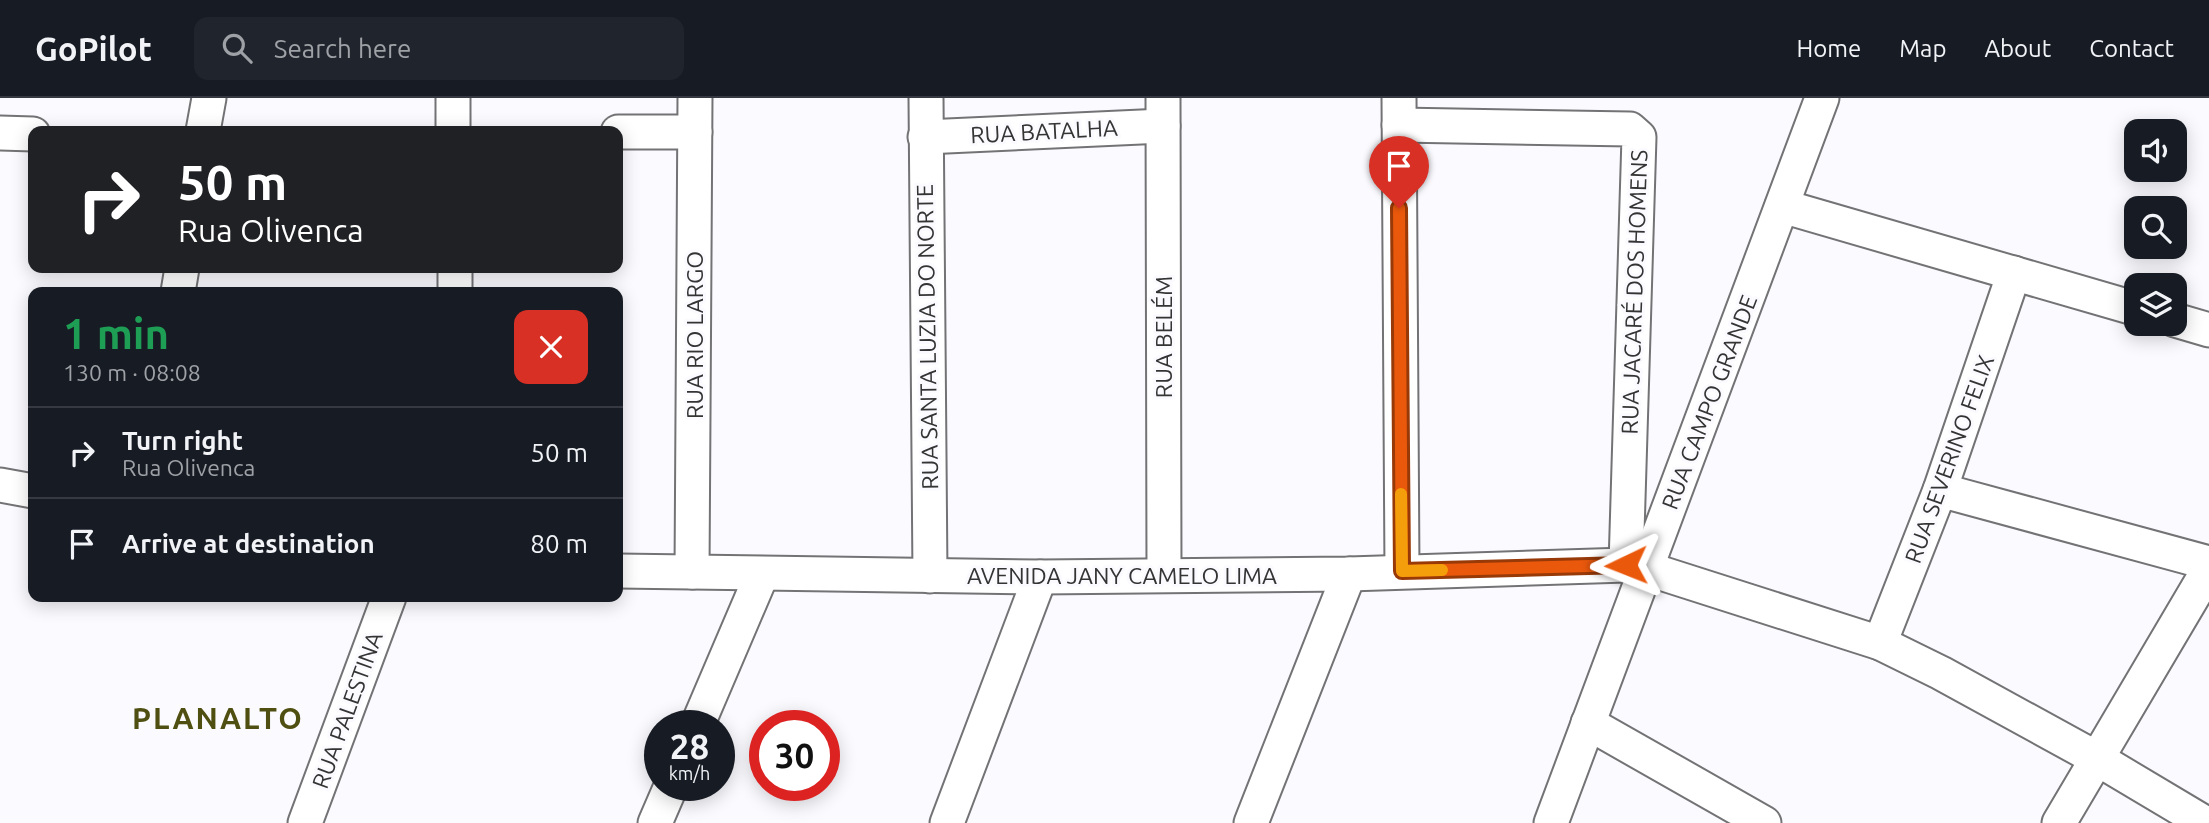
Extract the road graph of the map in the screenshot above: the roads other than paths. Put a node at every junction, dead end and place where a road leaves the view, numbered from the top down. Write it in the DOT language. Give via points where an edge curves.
graph roads {
  1 [pos="209,98"];
  2 [pos="453,98"];
  3 [pos="695,98"];
  4 [pos="926,98"];
  5 [pos="1822,98"];
  6 [pos="1399,111"];
  7 [pos="1163,112"];
  8 [pos="204,126"];
  9 [pos="453,126"];
  10 [pos="623,132"];
  11 [pos="695,132"];
  12 [pos="0,133"];
  13 [pos="28,134"];
  14 [pos="925,137"];
  15 [pos="1782,206"];
  16 [pos="2014,273"];
  17 [pos="2124,305"];
  18 [pos="2187,324"];
  19 [pos="2209,330"];
  20 [pos="0,485"];
  21 [pos="28,490"];
  22 [pos="1940,490"];
  23 [pos="1636,566"];
  24 [pos="623,571"];
  25 [pos="1402,571"];
  26 [pos="692,572"];
  27 [pos="762,574"];
  28 [pos="1349,574"];
  29 [pos="2207,574"];
  30 [pos="1164,575"];
  31 [pos="930,576"];
  32 [pos="1040,577"];
  33 [pos="387,602"];
  34 [pos="1880,643"];
  35 [pos="703,710"];
  36 [pos="1588,723"];
  37 [pos="2096,758"];
  38 [pos="665,801"];
  39 [pos="305,823"];
  40 [pos="655,823"];
  41 [pos="947,823"];
  42 [pos="1251,823"];
  43 [pos="1551,823"];
  44 [pos="1764,823"];
  45 [pos="2059,823"];
  46 [pos="2205,823"];
  1 -- 8 [label="street"];
  2 -- 9 [label="street"];
  3 -- 11 [label="street, RUA RIO LARGO"];
  4 -- 14 [label="street, RUA SANTA LUZIA DO NORTE"];
  5 -- 15 [label="street, RUA CAMPO GRANDE"];
  6 -- 23 [label="street, RUA JACARÉ DOS HOMENS" via="1630,129 1639,137"];
  6 -- 25 [label="street"];
  7 -- 14 [label="street, RUA BATALHA"];
  7 -- 30 [label="street, RUA BELÉM"];
  10 -- 11 [label="street"];
  11 -- 26 [label="street, RUA RIO LARGO"];
  12 -- 13 [label="street"];
  14 -- 31 [label="street, RUA SANTA LUZIA DO NORTE"];
  15 -- 16 [label="street"];
  15 -- 23 [label="street, RUA CAMPO GRANDE"];
  16 -- 17 [label="street"];
  16 -- 22 [label="street, RUA SEVERINO FELIX"];
  18 -- 19 [label="street"];
  20 -- 21 [label="street"];
  22 -- 29 [label="street"];
  22 -- 34 [label="street, RUA SEVERINO FELIX"];
  23 -- 25 [label="street, AVENIDA JANY CAMELO LIMA"];
  23 -- 34 [label="street, AVENIDA JANY CAMELO LIMA"];
  23 -- 36 [label="street, RUA CAMPO GRANDE"];
  24 -- 26 [label="street, AVENIDA JANY CAMELO LIMA"];
  25 -- 28 [label="street, AVENIDA JANY CAMELO LIMA"];
  26 -- 27 [label="street, AVENIDA JANY CAMELO LIMA"];
  27 -- 31 [label="street, AVENIDA JANY CAMELO LIMA"];
  27 -- 35 [label="street"];
  28 -- 30 [label="street, AVENIDA JANY CAMELO LIMA"];
  28 -- 42 [label="street"];
  29 -- 37 [label="street"];
  30 -- 32 [label="street, AVENIDA JANY CAMELO LIMA"];
  31 -- 32 [label="street, AVENIDA JANY CAMELO LIMA"];
  32 -- 41 [label="street"];
  33 -- 39 [label="street, RUA PALESTINA"];
  34 -- 37 [label="street, AVENIDA JANY CAMELO LIMA"];
  36 -- 43 [label="street, RUA CAMPO GRANDE"];
  36 -- 44 [label="street"];
  37 -- 45 [label="street"];
  37 -- 46 [label="street, AVENIDA JANY CAMELO LIMA"];
  38 -- 40 [label="street"];
}
